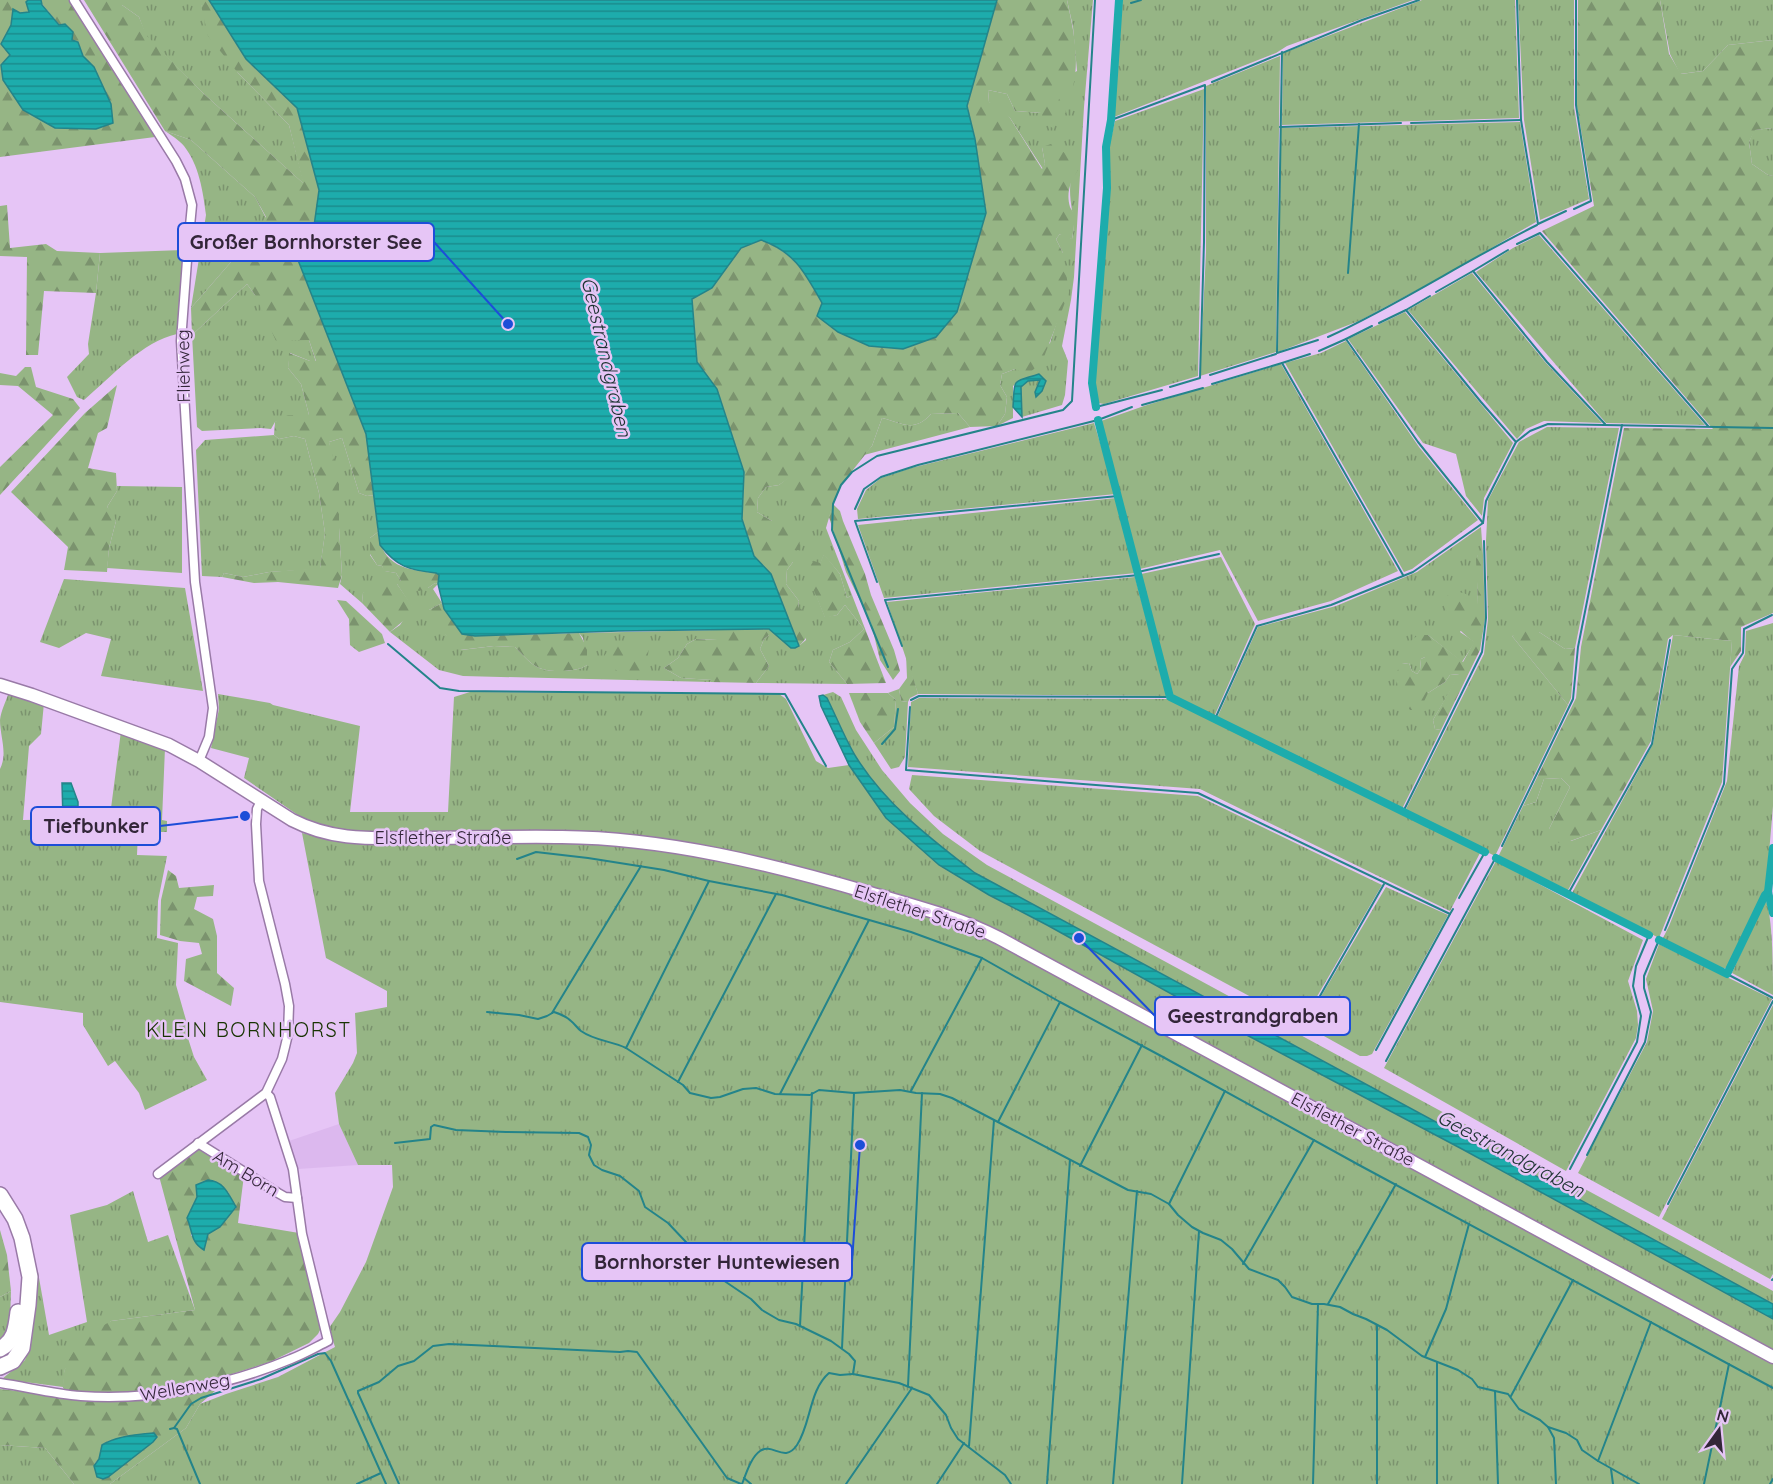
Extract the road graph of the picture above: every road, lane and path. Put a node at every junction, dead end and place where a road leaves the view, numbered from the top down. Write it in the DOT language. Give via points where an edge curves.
graph roads {
  1 [pos="74,0"];
  2 [pos="0,685"];
  3 [pos="199,761"];
  4 [pos="261,801"];
  5 [pos="266,1093"];
  6 [pos="198,1143"];
  7 [pos="158,1174"];
  8 [pos="0,1195"];
  9 [pos="297,1198"];
  10 [pos="0,1211"];
  11 [pos="0,1349"];
  12 [pos="1773,1357"];
  13 [pos="0,1367"];
  14 [pos="0,1383"];
  1 -- 3 [label="street, Fliehweg" via="176,161 192,205 181,341 195,582 213,708 209,737"];
  2 -- 3 [label="main road, Elsflether Straße" via="138,732"];
  3 -- 4 [label="main road, Elsflether Straße"];
  4 -- 5 [label="street" via="255,824 259,881 289,1006 282,1059"];
  4 -- 12 [label="main road, Elsflether Straße" via="306,828 337,836 583,838 719,856 814,877 961,921"];
  5 -- 6 [label="street"];
  5 -- 9 [label="street" via="293,1169"];
  6 -- 7 [label="street"];
  6 -- 9 [label="street, Am Born" via="285,1197"];
  8 -- 13 [label="highway" via="22,1238 30,1277 22,1348 13,1361"];
  9 -- 14 [label="street, Wellenweg" via="328,1341 260,1371 155,1395 81,1396"];
  10 -- 11 [label="highway" via="12,1238 20,1276 15,1331 10,1342"];
}
